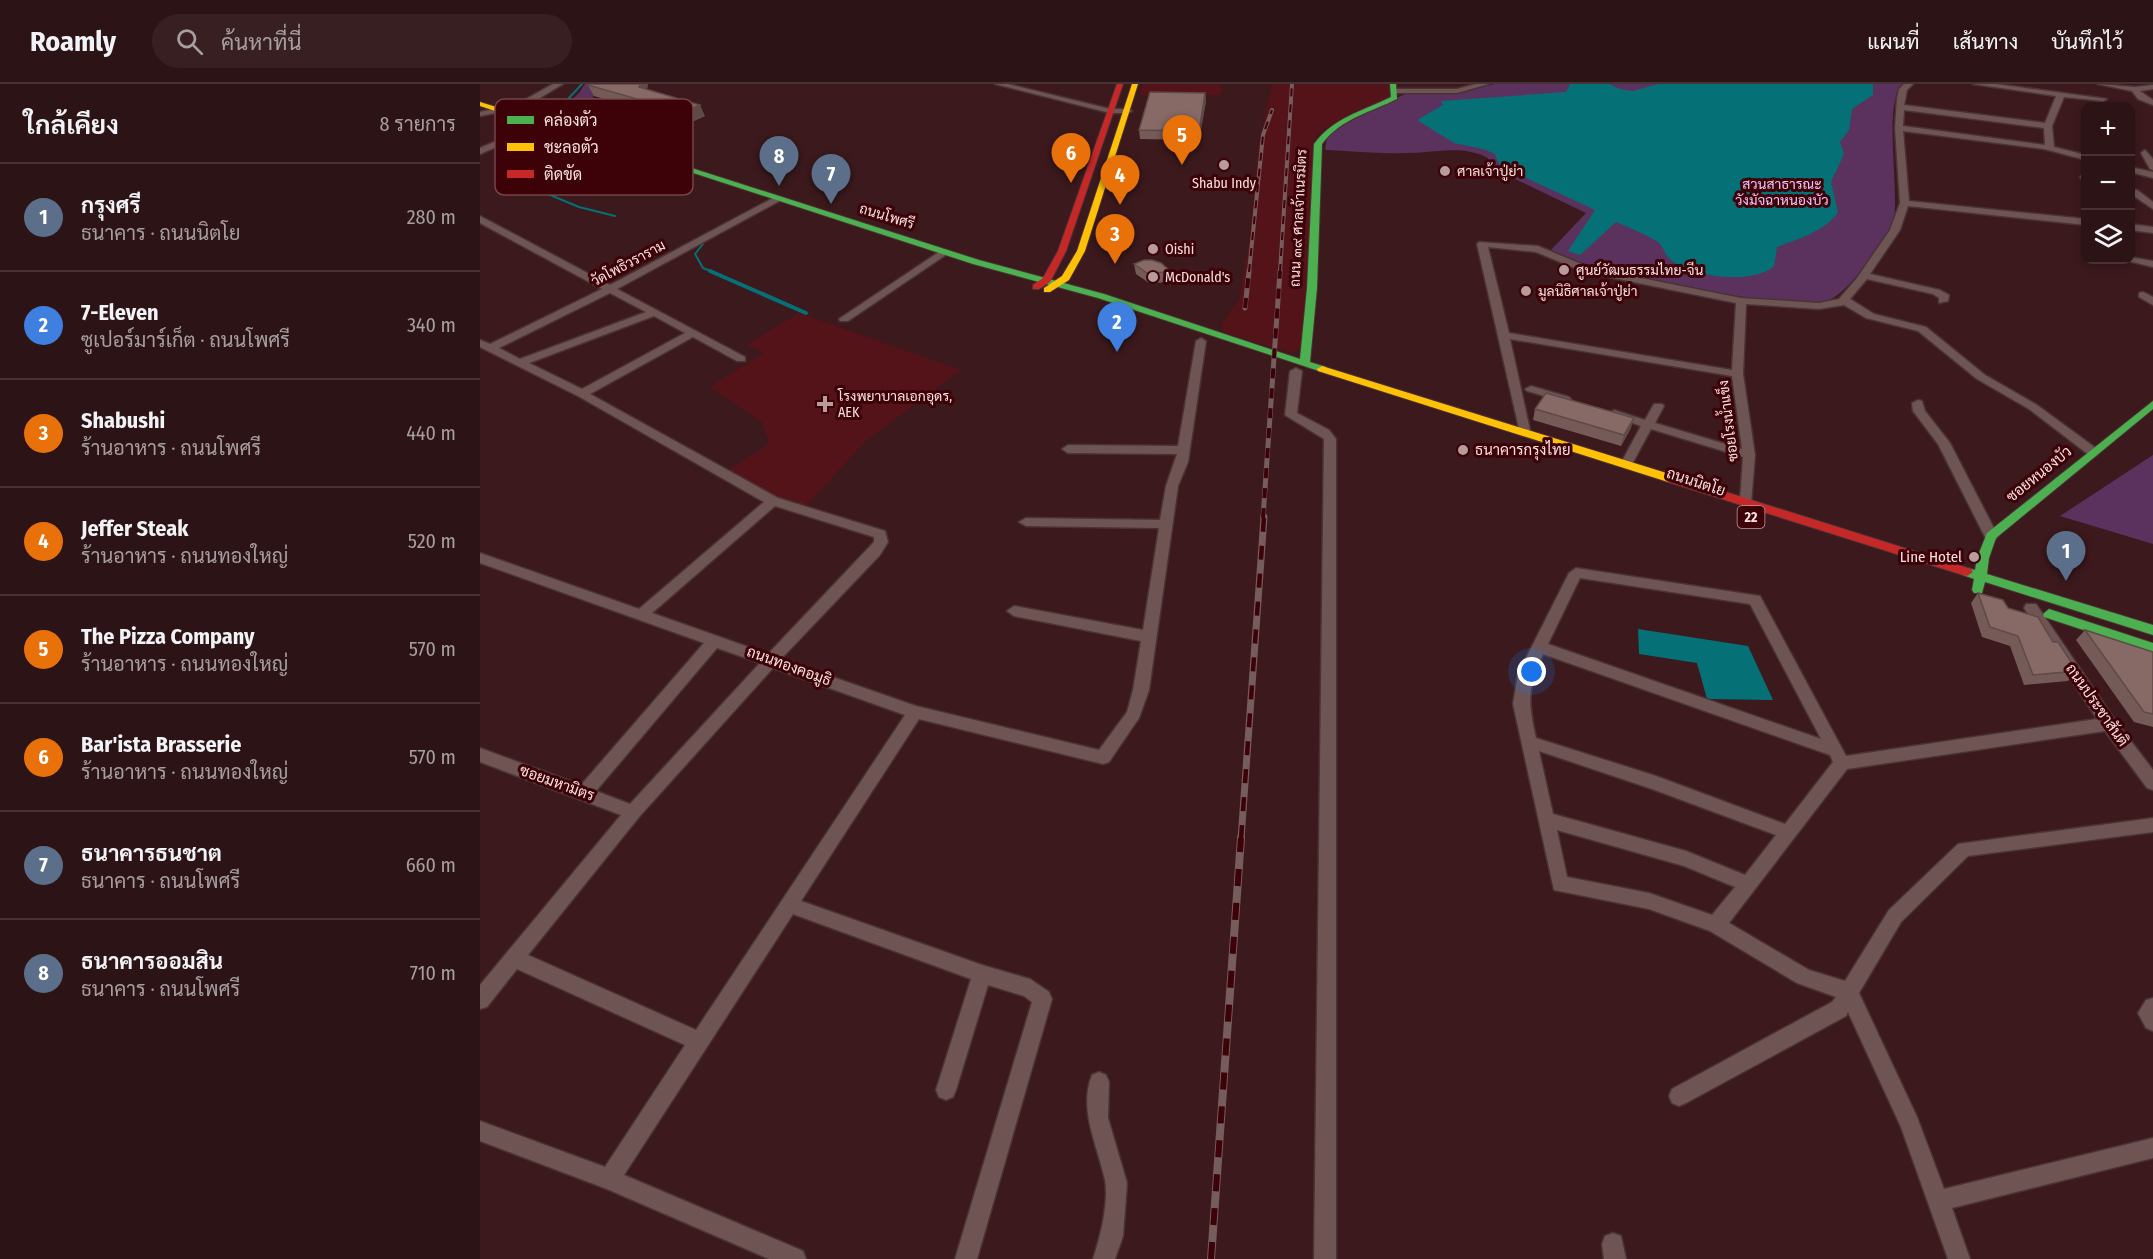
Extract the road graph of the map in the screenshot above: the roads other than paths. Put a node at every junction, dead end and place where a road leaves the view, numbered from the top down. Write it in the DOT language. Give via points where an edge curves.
graph roads {
  1 [pos="559,84"];
  2 [pos="999,84"];
  3 [pos="1120,84"];
  4 [pos="1135,84"];
  5 [pos="1485,84"];
  6 [pos="1909,84"];
  7 [pos="1977,84"];
  8 [pos="2102,84"];
  9 [pos="2153,87"];
  10 [pos="1394,88"];
  11 [pos="2135,89"];
  12 [pos="2060,96"];
  13 [pos="533,99"];
  14 [pos="2103,99"];
  15 [pos="2153,103"];
  16 [pos="480,104"];
  17 [pos="1901,107"];
  18 [pos="495,109"];
  19 [pos="1110,111"];
  20 [pos="1128,111"];
  21 [pos="495,112"];
  22 [pos="480,114"];
  23 [pos="2048,126"];
  24 [pos="1899,128"];
  25 [pos="495,145"];
  26 [pos="2050,148"];
  27 [pos="480,151"];
  28 [pos="2145,153"];
  29 [pos="2081,157"];
  30 [pos="2153,167"];
  31 [pos="2135,170"];
  32 [pos="693,172"];
  33 [pos="2153,175"];
  34 [pos="2135,193"];
  35 [pos="778,199"];
  36 [pos="1905,203"];
  37 [pos="2153,206"];
  38 [pos="480,219"];
  39 [pos="2081,222"];
  40 [pos="497,227"];
  41 [pos="2135,228"];
  42 [pos="2153,230"];
  43 [pos="480,234"];
  44 [pos="1062,251"];
  45 [pos="1081,251"];
  46 [pos="945,252"];
  47 [pos="2135,261"];
  48 [pos="976,262"];
  49 [pos="2153,264"];
  50 [pos="1864,275"];
  51 [pos="1009,278"];
  52 [pos="1047,285"];
  53 [pos="611,288"];
  54 [pos="2143,295"];
  55 [pos="1844,300"];
  56 [pos="1082,301"];
  57 [pos="1741,301"];
  58 [pos="1943,301"];
  59 [pos="2153,302"];
  60 [pos="656,312"];
  61 [pos="844,319"];
  62 [pos="693,333"];
  63 [pos="1504,335"];
  64 [pos="1201,341"];
  65 [pos="485,346"];
  66 [pos="741,359"];
  67 [pos="519,363"];
  68 [pos="1300,367"];
  69 [pos="1737,374"];
  70 [pos="1531,389"];
  71 [pos="582,394"];
  72 [pos="1573,402"];
  73 [pos="1918,403"];
  74 [pos="2153,404"];
  75 [pos="1658,406"];
  76 [pos="1605,411"];
  77 [pos="1648,424"];
  78 [pos="1526,435"];
  79 [pos="1068,449"];
  80 [pos="1184,450"];
  81 [pos="2093,452"];
  82 [pos="1749,454"];
  83 [pos="1627,463"];
  84 [pos="773,501"];
  85 [pos="1746,501"];
  86 [pos="1026,522"];
  87 [pos="1166,524"];
  88 [pos="1991,536"];
  89 [pos="480,558"];
  90 [pos="1933,576"];
  91 [pos="1980,576"];
  92 [pos="1978,590"];
  93 [pos="2028,602"];
  94 [pos="1014,610"];
  95 [pos="642,614"];
  96 [pos="2153,630"];
  97 [pos="1149,637"];
  98 [pos="715,640"];
  99 [pos="1540,647"];
  100 [pos="2153,648"];
  101 [pos="771,660"];
  102 [pos="915,712"];
  103 [pos="2109,724"];
  104 [pos="1530,742"];
  105 [pos="480,755"];
  106 [pos="1838,757"];
  107 [pos="2153,783"];
  108 [pos="584,793"];
  109 [pos="633,812"];
  110 [pos="1545,819"];
  111 [pos="2153,825"];
  112 [pos="1787,832"];
  113 [pos="1748,884"];
  114 [pos="788,904"];
  115 [pos="1716,925"];
  116 [pos="514,958"];
  117 [pos="982,974"];
  118 [pos="1849,992"];
  119 [pos="480,1000"];
  120 [pos="2153,1007"];
  121 [pos="2153,1021"];
  122 [pos="699,1041"];
  123 [pos="1099,1082"];
  124 [pos="946,1090"];
  125 [pos="1679,1096"];
  126 [pos="480,1131"];
  127 [pos="2153,1148"];
  128 [pos="609,1179"];
  129 [pos="1938,1201"];
  130 [pos="795,1259"];
  131 [pos="966,1259"];
  132 [pos="1104,1259"];
  133 [pos="1325,1259"];
  134 [pos="1959,1259"];
  1 -- 13 [label="street"];
  2 -- 19 [label="street"];
  3 -- 19 [label="main road"];
  4 -- 20 [label="main road"];
  5 -- 10 [label="street" via="1457,91"];
  6 -- 17 [label="street" via="1903,89"];
  7 -- 12 [label="street"];
  8 -- 11 [label="street"];
  9 -- 11 [label="street"];
  10 -- 68 [label="main road, ถนน ๓๙ ศาลเจ้าเนรมิตร" via="1395,98 1326,131 1318,144 1312,288"];
  11 -- 15 [label="street"];
  12 -- 14 [label="street"];
  12 -- 23 [label="street"];
  16 -- 18 [label="main road, ถนนโพศรี"];
  17 -- 23 [label="street"];
  17 -- 24 [label="street"];
  19 -- 20 [label="street"];
  19 -- 44 [label="main road"];
  20 -- 45 [label="main road"];
  21 -- 22 [label="street"];
  23 -- 26 [label="street"];
  24 -- 26 [label="street"];
  24 -- 36 [label="street"];
  25 -- 27 [label="street"];
  26 -- 29 [label="street"];
  28 -- 30 [label="street"];
  31 -- 33 [label="street"];
  32 -- 35 [label="main road, ถนนโพศรี"];
  34 -- 37 [label="street"];
  35 -- 46 [label="main road, ถนนโพศรี"];
  35 -- 53 [label="street, วัดโพธิวราราม"];
  36 -- 39 [label="street"];
  36 -- 50 [label="street" via="1895,230"];
  38 -- 40 [label="street"];
  40 -- 43 [label="street"];
  40 -- 53 [label="street"];
  41 -- 42 [label="street"];
  44 -- 45 [label="main road"];
  44 -- 52 [label="main road"];
  45 -- 52 [label="main road" via="1066,278"];
  46 -- 48 [label="main road, ถนนโพศรี"];
  46 -- 61 [label="street"];
  47 -- 49 [label="street"];
  48 -- 51 [label="main road, ถนนโพศรี"];
  48 -- 52 [label="main road, ถนนโพศรี"];
  50 -- 55 [label="street"];
  50 -- 58 [label="street" via="1936,292 1945,297"];
  51 -- 52 [label="main road, ถนนโพศรี"];
  51 -- 56 [label="main road" via="1014,283"];
  52 -- 56 [label="main road, ถนนโพศรี"];
  52 -- 68 [label="main road, ถนนโพศรี"];
  53 -- 60 [label="street"];
  53 -- 65 [label="street, วัดโพธิวราราม"];
  54 -- 59 [label="street"];
  55 -- 57 [label="street" via="1819,306"];
  55 -- 81 [label="street" via="1870,315 1922,329 1981,377 2033,407"];
  56 -- 64 [label="main road, ถนนโพศรี"];
  57 -- 63 [label="street" via="1588,270 1538,249 1482,244"];
  57 -- 69 [label="street, ซอยโรงน้ำแข็ง"];
  60 -- 62 [label="street"];
  60 -- 67 [label="street"];
  62 -- 66 [label="street"];
  62 -- 71 [label="street"];
  63 -- 69 [label="street"];
  63 -- 78 [label="street"];
  64 -- 68 [label="main road, ถนนโพศรี"];
  64 -- 80 [label="street"];
  65 -- 67 [label="street"];
  67 -- 71 [label="street"];
  68 -- 78 [label="main road, ถนนนิตโย"];
  68 -- 133 [label="street" via="1291,415 1330,439"];
  69 -- 82 [label="street, ซอยโรงน้ำแข็ง"];
  70 -- 72 [label="street"];
  71 -- 84 [label="street"];
  73 -- 88 [label="street" via="1919,411 1944,443"];
  74 -- 81 [label="main road, ซอยหนองบัว"];
  75 -- 77 [label="street"];
  76 -- 77 [label="street"];
  77 -- 82 [label="street"];
  77 -- 83 [label="street"];
  78 -- 83 [label="main road, ถนนนิตโย / 22"];
  78 -- 90 [label="main road, ถนนนิตโย / 22"];
  79 -- 80 [label="street"];
  80 -- 87 [label="street" via="1172,486"];
  81 -- 88 [label="main road, ซอยหนองบัว"];
  82 -- 85 [label="street, ซอยโรงน้ำแข็ง"];
  83 -- 85 [label="main road, ถนนนิตโย / 22"];
  84 -- 95 [label="street"];
  84 -- 101 [label="street" via="880,534 881,542"];
  85 -- 91 [label="main road, ถนนนิตโย / 22"];
  86 -- 87 [label="street"];
  87 -- 97 [label="street"];
  88 -- 91 [label="main road"];
  89 -- 95 [label="street, ถนนทองคอมูธิ"];
  91 -- 92 [label="main road"];
  91 -- 93 [label="main road, ถนนนิตโย / 22"];
  93 -- 96 [label="main road, ถนนนิตโย / 22"];
  93 -- 100 [label="main road, ถนนนิตโย / 22"];
  93 -- 103 [label="street, ถนนประชาสันติ"];
  94 -- 97 [label="street"];
  95 -- 98 [label="street, ถนนทองคอมูธิ"];
  97 -- 102 [label="street, ถนนทองคอมูธิ" via="1134,714 1103,757"];
  98 -- 101 [label="street, ถนนทองคอมูธิ"];
  98 -- 108 [label="street"];
  99 -- 104 [label="street" via="1526,674 1521,704"];
  99 -- 106 [label="street"];
  99 -- 106 [label="street" via="1576,573 1755,600"];
  101 -- 102 [label="street, ถนนทองคอมูธิ"];
  101 -- 109 [label="street"];
  102 -- 114 [label="street"];
  103 -- 106 [label="street"];
  103 -- 107 [label="street, ถนนประชาสันติ"];
  104 -- 110 [label="street"];
  104 -- 112 [label="street"];
  105 -- 108 [label="street, ซอยมหามิตร"];
  106 -- 112 [label="street"];
  108 -- 109 [label="street, ซอยมหามิตร"];
  109 -- 116 [label="street"];
  110 -- 113 [label="street" via="1686,859"];
  110 -- 115 [label="street" via="1560,884 1649,901"];
  111 -- 118 [label="street" via="1964,849 1895,916"];
  112 -- 113 [label="street"];
  113 -- 115 [label="street"];
  114 -- 117 [label="street"];
  114 -- 122 [label="street"];
  115 -- 118 [label="street" via="1804,976"];
  116 -- 119 [label="street"];
  116 -- 122 [label="street"];
  117 -- 124 [label="street"];
  117 -- 131 [label="street" via="1030,988 1042,999"];
  118 -- 125 [label="street" via="1839,1009"];
  118 -- 129 [label="street" via="1910,1124"];
  120 -- 121 [label="street" via="2148,1013"];
  122 -- 128 [label="street"];
  123 -- 132 [label="street" via="1098,1118 1116,1183 1112,1236"];
  126 -- 128 [label="street"];
  127 -- 129 [label="street"];
  128 -- 130 [label="street"];
  129 -- 134 [label="street"];
}
